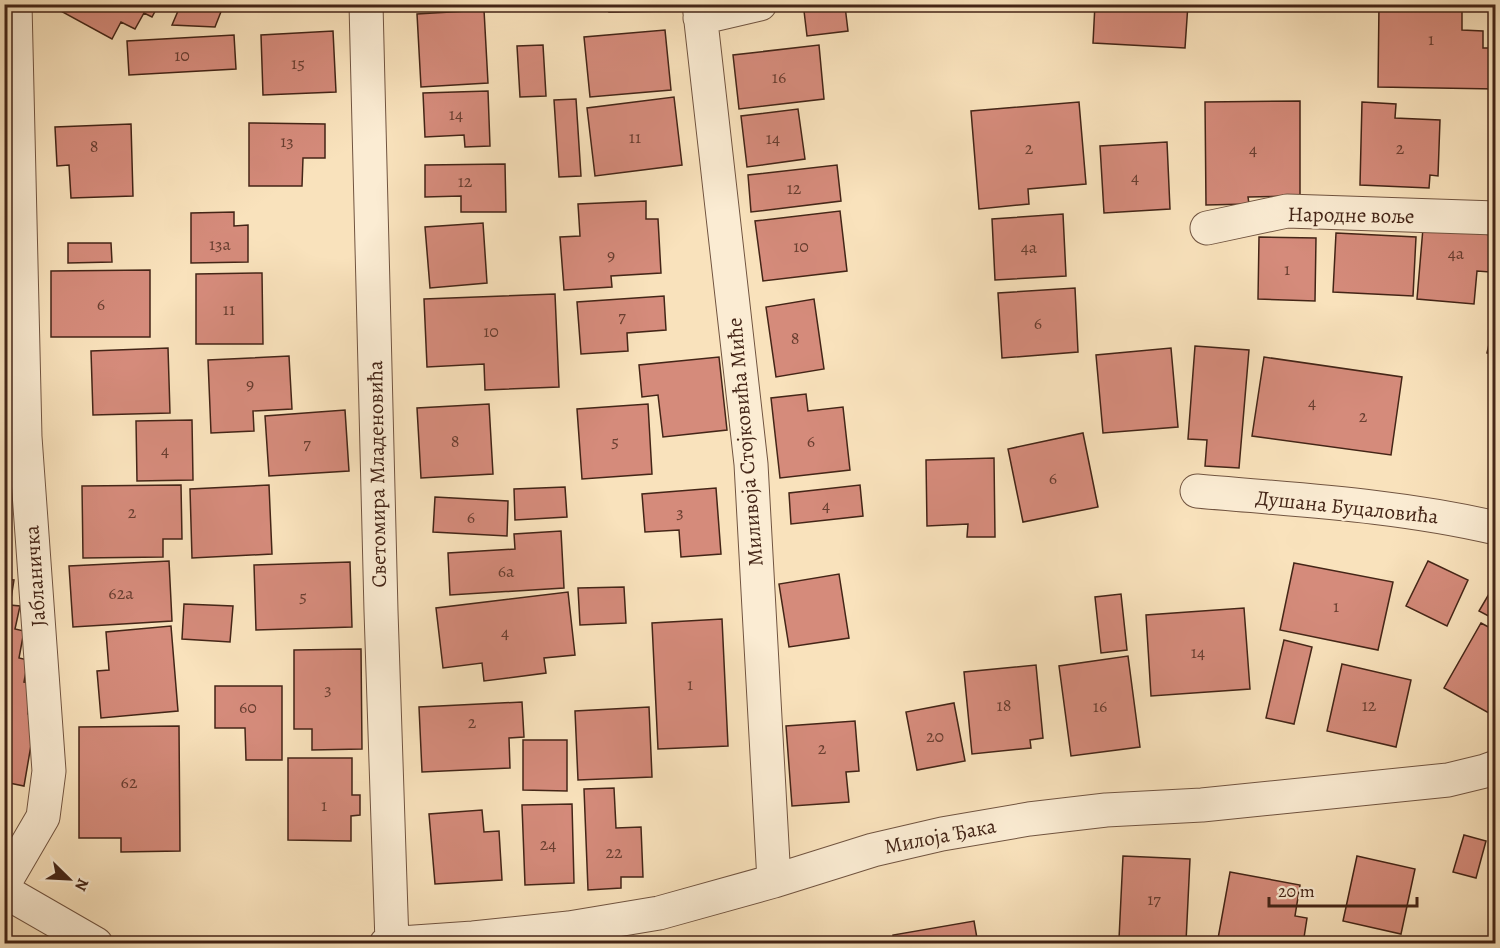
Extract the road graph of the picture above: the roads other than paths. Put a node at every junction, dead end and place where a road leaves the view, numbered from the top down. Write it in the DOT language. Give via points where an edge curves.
graph roads {
  1 [pos="15,4"];
  2 [pos="366,4"];
  3 [pos="759,4"];
  4 [pos="699,11"];
  5 [pos="1496,218"];
  6 [pos="1207,228"];
  7 [pos="1197,491"];
  8 [pos="1496,528"];
  9 [pos="1496,767"];
  10 [pos="774,881"];
  11 [pos="4,884"];
  12 [pos="4,891"];
  13 [pos="391,943"];
  14 [pos="96,944"];
  15 [pos="386,944"];
  1 -- 11 [label="street, Јабланичка" via="25,437 49,771 43,817"];
  2 -- 13 [label="street, Светомира Младеновића"];
  3 -- 4 [label="street"];
  4 -- 10 [label="street, Миливоја Стојковића Миће" via="751,464"];
  5 -- 6 [label="street, Народне воље" via="1287,211"];
  7 -- 8 [label="street, Душана Буцаловића" via="1372,506"];
  9 -- 10 [label="street, Милоја Ђака" via="1448,780 1029,819 873,850"];
  10 -- 13 [label="street, Милоја Ђака" via="659,913 592,924"];
  12 -- 14 [label="street"];
  13 -- 15 [label="street, Милоја Ђака"];
}
